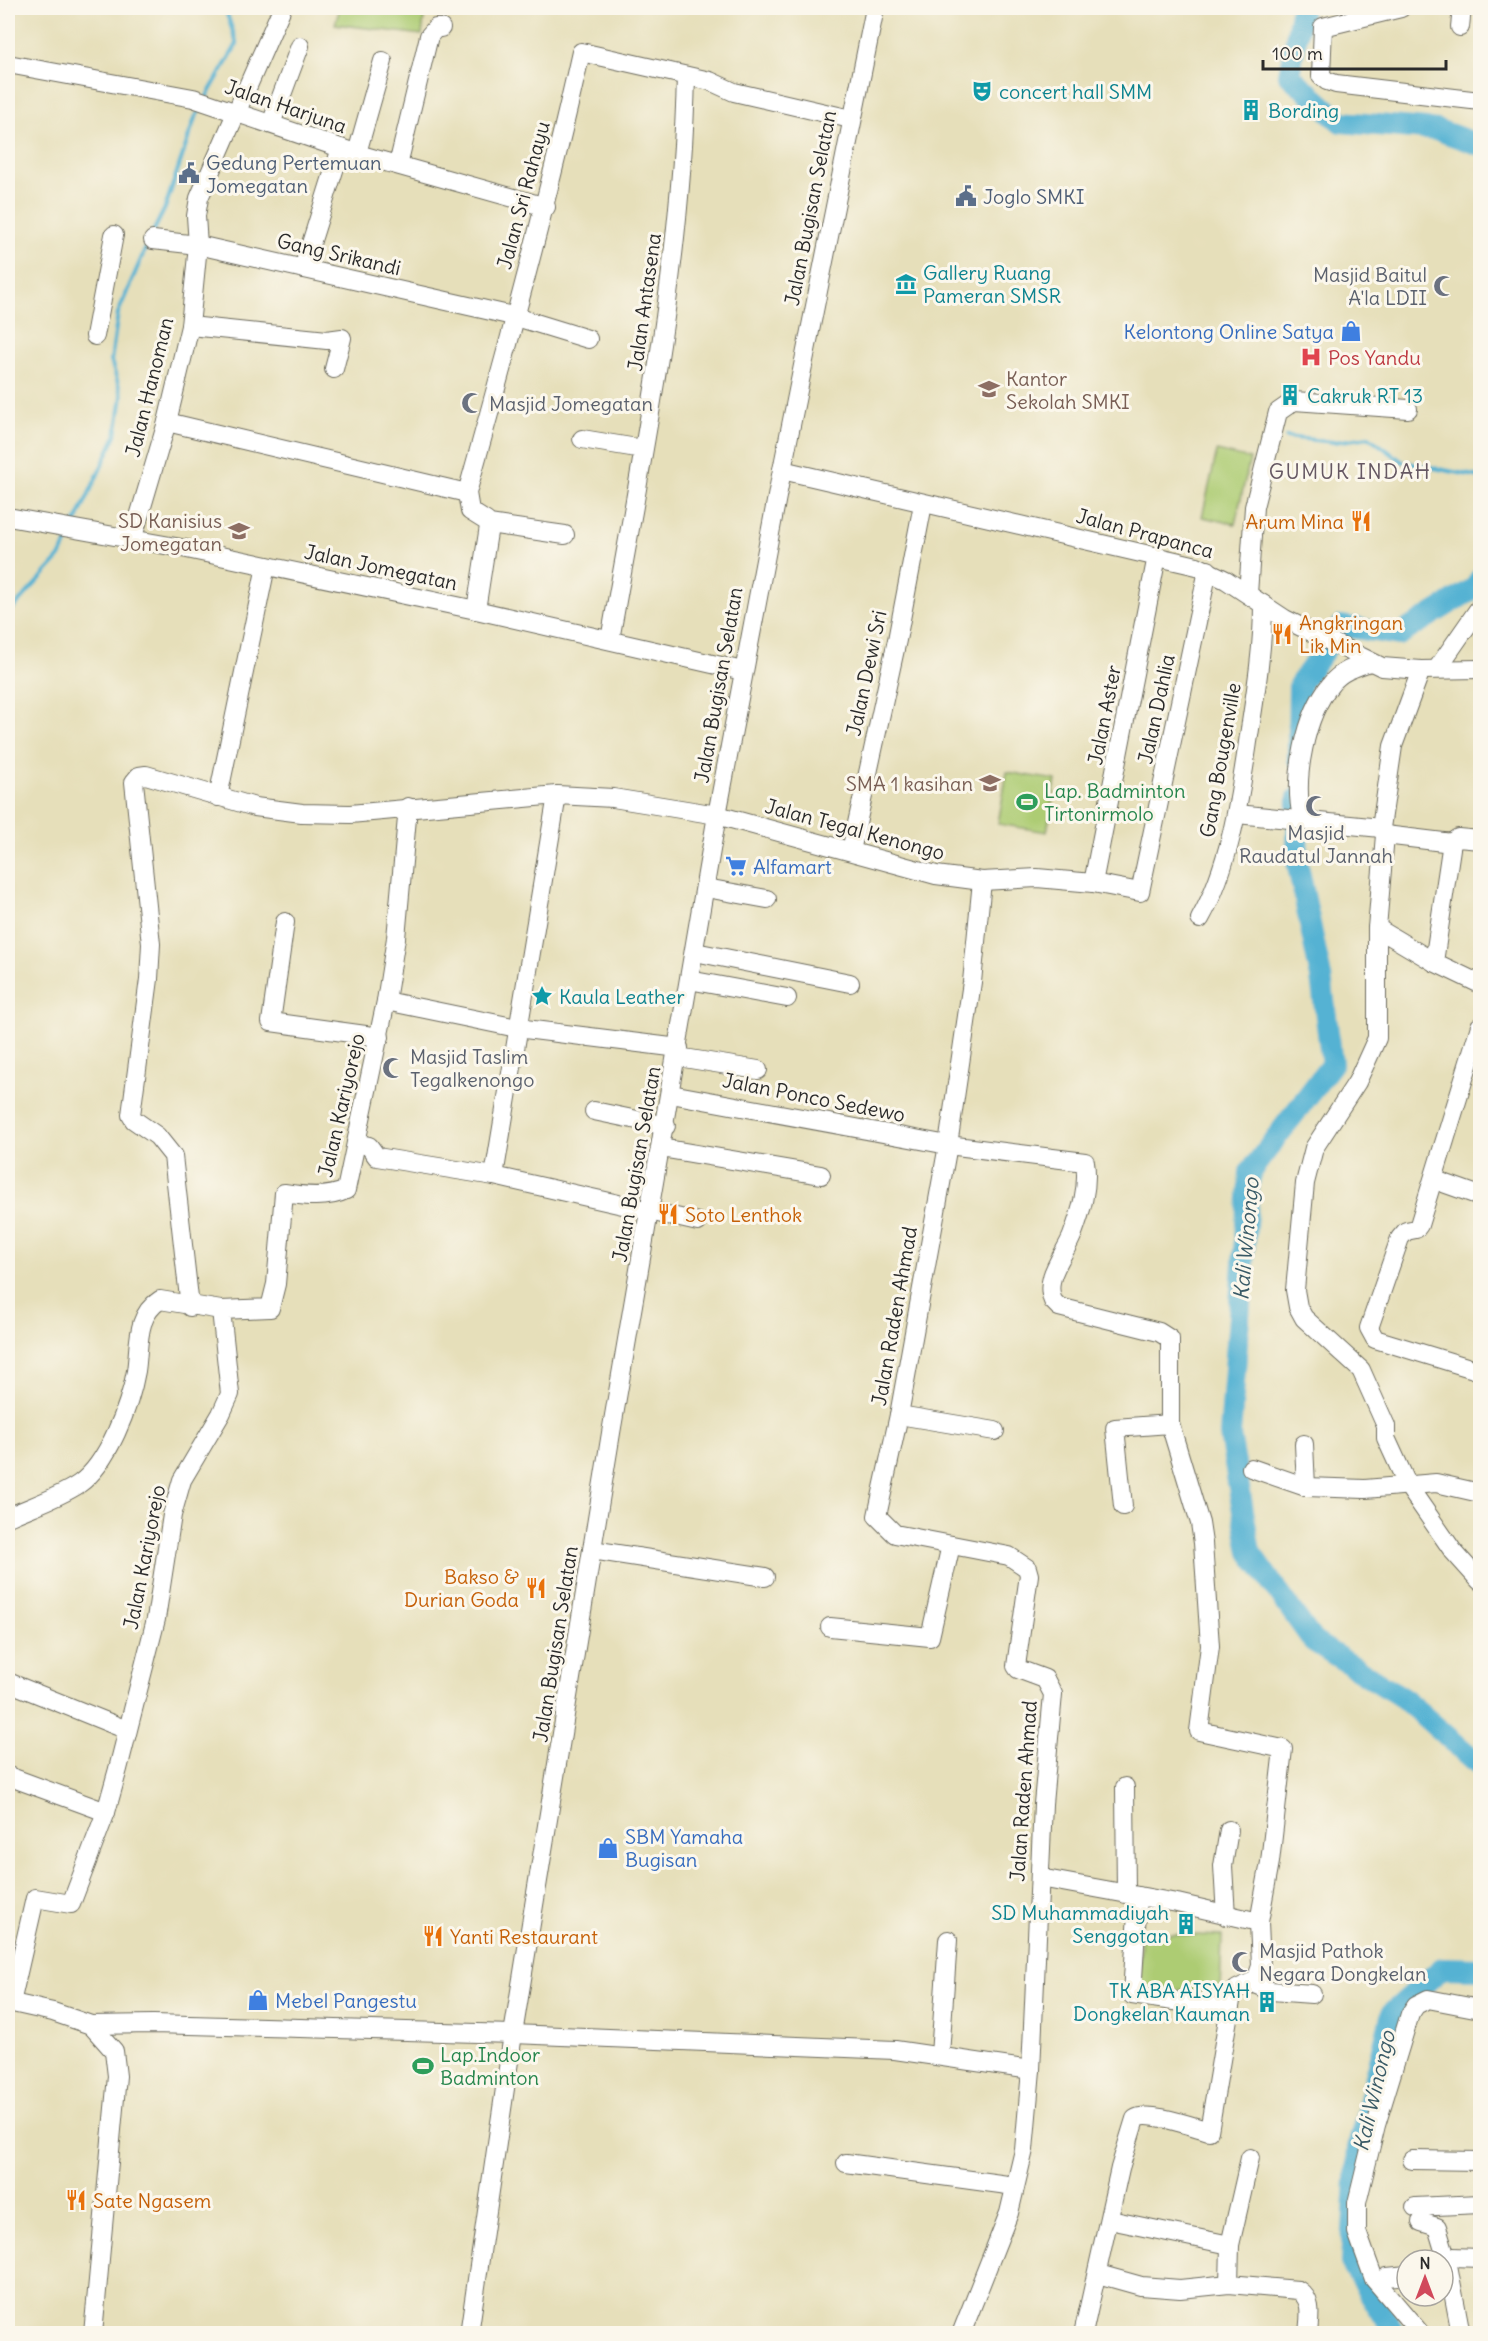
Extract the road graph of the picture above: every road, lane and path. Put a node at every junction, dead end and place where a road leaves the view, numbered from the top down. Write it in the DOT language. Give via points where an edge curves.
graph roads {
  1 [pos="282,8"];
  2 [pos="875,8"];
  3 [pos="1401,8"];
  4 [pos="1462,8"];
  5 [pos="1460,27"];
  6 [pos="441,28"];
  7 [pos="300,46"];
  8 [pos="383,61"];
  9 [pos="8,64"];
  10 [pos="686,76"];
  11 [pos="1480,100"];
  12 [pos="235,112"];
  13 [pos="850,119"];
  14 [pos="271,124"];
  15 [pos="349,151"];
  16 [pos="398,165"];
  17 [pos="546,207"];
  18 [pos="114,235"];
  19 [pos="153,240"];
  20 [pos="198,245"];
  21 [pos="303,269"];
  22 [pos="513,316"];
  23 [pos="190,326"];
  24 [pos="95,336"];
  25 [pos="588,339"];
  26 [pos="334,369"];
  27 [pos="1408,409"];
  28 [pos="167,423"];
  29 [pos="582,439"];
  30 [pos="643,449"];
  31 [pos="782,470"];
  32 [pos="467,493"];
  33 [pos="922,504"];
  34 [pos="8,517"];
  35 [pos="489,524"];
  36 [pos="565,535"];
  37 [pos="133,537"];
  38 [pos="1158,556"];
  39 [pos="266,566"];
  40 [pos="1208,570"];
  41 [pos="1256,599"];
  42 [pos="1480,607"];
  43 [pos="476,610"];
  44 [pos="610,640"];
  45 [pos="1362,658"];
  46 [pos="1480,669"];
  47 [pos="1429,670"];
  48 [pos="743,671"];
  49 [pos="557,795"];
  50 [pos="218,797"];
  51 [pos="408,807"];
  52 [pos="1237,814"];
  53 [pos="717,815"];
  54 [pos="1306,822"];
  55 [pos="1383,832"];
  56 [pos="1480,840"];
  57 [pos="1452,843"];
  58 [pos="851,851"];
  59 [pos="982,881"];
  60 [pos="1093,883"];
  61 [pos="706,888"];
  62 [pos="1140,892"];
  63 [pos="767,899"];
  64 [pos="1200,920"];
  65 [pos="285,922"];
  66 [pos="1377,928"];
  67 [pos="695,952"];
  68 [pos="1434,963"];
  69 [pos="689,980"];
  70 [pos="850,983"];
  71 [pos="1480,984"];
  72 [pos="787,998"];
  73 [pos="386,1001"];
  74 [pos="1480,1026"];
  75 [pos="517,1028"];
  76 [pos="380,1037"];
  77 [pos="678,1052"];
  78 [pos="758,1070"];
  79 [pos="671,1094"];
  80 [pos="594,1111"];
  81 [pos="666,1126"];
  82 [pos="356,1143"];
  83 [pos="948,1145"];
  84 [pos="661,1148"];
  85 [pos="821,1175"];
  86 [pos="494,1176"];
  87 [pos="1435,1180"];
  88 [pos="1480,1196"];
  89 [pos="648,1212"];
  90 [pos="698,1222"];
  91 [pos="190,1307"];
  92 [pos="221,1310"];
  93 [pos="1480,1371"];
  94 [pos="899,1416"];
  95 [pos="1170,1424"];
  96 [pos="995,1431"];
  97 [pos="1304,1444"];
  98 [pos="1251,1468"];
  99 [pos="1413,1485"];
  100 [pos="1306,1487"];
  101 [pos="1480,1493"];
  102 [pos="1123,1506"];
  103 [pos="8,1517"];
  104 [pos="951,1545"];
  105 [pos="592,1550"];
  106 [pos="765,1577"];
  107 [pos="1480,1581"];
  108 [pos="830,1627"];
  109 [pos="8,1682"];
  110 [pos="127,1730"];
  111 [pos="8,1776"];
  112 [pos="1125,1787"];
  113 [pos="106,1812"];
  114 [pos="1229,1830"];
  115 [pos="1040,1878"];
  116 [pos="1132,1895"];
  117 [pos="1226,1916"];
  118 [pos="1259,1922"];
  119 [pos="948,1940"];
  120 [pos="1252,1983"];
  121 [pos="1312,1994"];
  122 [pos="9,2002"];
  123 [pos="1230,2009"];
  124 [pos="1480,2009"];
  125 [pos="91,2025"];
  126 [pos="139,2025"];
  127 [pos="513,2034"];
  128 [pos="114,2051"];
  129 [pos="940,2055"];
  130 [pos="1031,2070"];
  131 [pos="1250,2158"];
  132 [pos="1412,2160"];
  133 [pos="1480,2161"];
  134 [pos="846,2163"];
  135 [pos="1015,2186"];
  136 [pos="1480,2204"];
  137 [pos="1110,2220"];
  138 [pos="1230,2245"];
  139 [pos="1442,2248"];
  140 [pos="1455,2257"];
  141 [pos="1480,2258"];
  142 [pos="1098,2274"];
  143 [pos="1395,2276"];
  144 [pos="1387,2277"];
  145 [pos="1229,2284"];
  146 [pos="1455,2307"];
  147 [pos="93,2334"];
  148 [pos="470,2334"];
  149 [pos="961,2334"];
  150 [pos="1083,2334"];
  151 [pos="1308,2334"];
  152 [pos="1421,2334"];
  153 [pos="1461,2334"];
  1 -- 12 [label="street, Jalan Hanoman"];
  2 -- 13 [label="street, Jalan Bugisan Selatan"];
  3 -- 11 [label="street" via="1323,27 1321,76 1336,84"];
  4 -- 5 [label="street"];
  6 -- 16 [label="street" via="429,36"];
  7 -- 14 [label="street"];
  8 -- 15 [label="street"];
  9 -- 12 [label="street, Jalan Harjuna" via="192,98"];
  10 -- 13 [label="street, Jalan Sri Rahayu" via="734,92"];
  10 -- 17 [label="street, Jalan Sri Rahayu" via="581,52"];
  10 -- 30 [label="street, Jalan Antasena" via="684,158 671,286"];
  12 -- 14 [label="street, Jalan Harjuna"];
  12 -- 20 [label="street, Jalan Hanoman" via="199,198"];
  13 -- 31 [label="street, Jalan Bugisan Selatan"];
  14 -- 15 [label="street, Jalan Harjuna"];
  15 -- 16 [label="street, Jalan Harjuna"];
  15 -- 21 [label="street"];
  16 -- 17 [label="street, Jalan Harjuna"];
  17 -- 22 [label="street, Jalan Sri Rahayu"];
  18 -- 24 [label="street"];
  19 -- 20 [label="street, Gang Srikandi"];
  20 -- 21 [label="street, Gang Srikandi"];
  20 -- 23 [label="street, Jalan Hanoman"];
  21 -- 22 [label="street, Gang Srikandi"];
  22 -- 25 [label="street, Gang Srikandi"];
  22 -- 32 [label="street, Jalan Sri Rahayu"];
  23 -- 26 [label="street" via="327,340 342,338"];
  23 -- 28 [label="street, Jalan Hanoman"];
  27 -- 41 [label="street, Gang Bougenville" via="1294,401 1278,412 1254,507"];
  28 -- 32 [label="street"];
  28 -- 37 [label="street, Jalan Hanoman"];
  29 -- 30 [label="street"];
  30 -- 44 [label="street, Jalan Antasena"];
  31 -- 33 [label="street, Jalan Prapanca"];
  31 -- 48 [label="street, Jalan Bugisan Selatan"];
  32 -- 35 [label="street" via="470,511"];
  33 -- 38 [label="street, Jalan Prapanca"];
  33 -- 58 [label="street, Jalan Dewi Sri"];
  34 -- 37 [label="street, Jalan Jomegatan"];
  35 -- 36 [label="street"];
  35 -- 43 [label="street"];
  37 -- 39 [label="street, Jalan Jomegatan"];
  38 -- 40 [label="street, Jalan Prapanca"];
  38 -- 60 [label="street, Jalan Aster"];
  39 -- 43 [label="street, Jalan Jomegatan"];
  39 -- 50 [label="street"];
  40 -- 41 [label="street, Jalan Prapanca"];
  40 -- 62 [label="street, Jalan Dahlia"];
  41 -- 45 [label="street, Jalan Prapanca" via="1285,619"];
  41 -- 52 [label="street, Gang Bougenville" via="1262,657"];
  42 -- 47 [label="street"];
  43 -- 44 [label="street, Jalan Jomegatan"];
  44 -- 48 [label="street, Jalan Jomegatan"];
  45 -- 47 [label="street, Jalan Prapanca" via="1382,667"];
  45 -- 54 [label="street" via="1330,685 1307,729 1300,803"];
  46 -- 47 [label="street, Jalan Prapanca"];
  47 -- 55 [label="street" via="1393,746"];
  48 -- 53 [label="street, Jalan Bugisan Selatan"];
  49 -- 51 [label="street"];
  49 -- 53 [label="street" via="613,798"];
  49 -- 75 [label="street"];
  50 -- 51 [label="street" via="302,813 350,814"];
  50 -- 91 [label="street" via="146,775 134,782 151,944 131,1115 173,1156"];
  51 -- 73 [label="street, Jalan Kariyorejo"];
  52 -- 54 [label="street"];
  52 -- 64 [label="street, Gang Bougenville" via="1219,877"];
  53 -- 58 [label="street, Jalan Tegal Kenongo"];
  53 -- 61 [label="street, Jalan Bugisan Selatan"];
  54 -- 55 [label="street"];
  55 -- 57 [label="street"];
  55 -- 66 [label="street"];
  56 -- 57 [label="street" via="1458,838"];
  57 -- 68 [label="street"];
  58 -- 59 [label="street, Jalan Tegal Kenongo" via="936,875"];
  59 -- 60 [label="street, Jalan Tegal Kenongo" via="1037,878"];
  59 -- 83 [label="street, Jalan Raden Ahmad"];
  60 -- 62 [label="street, Jalan Tegal Kenongo"];
  61 -- 63 [label="street"];
  61 -- 67 [label="street, Jalan Bugisan Selatan"];
  65 -- 76 [label="street" via="271,1022"];
  66 -- 68 [label="street"];
  66 -- 99 [label="street" via="1377,1038 1357,1082 1314,1148 1305,1183 1295,1290 1304,1318 1361,1370 1386,1426 1386,1438"];
  67 -- 69 [label="street, Jalan Bugisan Selatan"];
  67 -- 70 [label="street"];
  68 -- 71 [label="street"];
  69 -- 72 [label="street"];
  69 -- 77 [label="street, Jalan Bugisan Selatan"];
  73 -- 75 [label="street"];
  73 -- 76 [label="street, Jalan Kariyorejo"];
  74 -- 87 [label="street"];
  75 -- 77 [label="street"];
  75 -- 86 [label="street"];
  76 -- 82 [label="street, Jalan Kariyorejo"];
  77 -- 78 [label="street"];
  77 -- 79 [label="street, Jalan Bugisan Selatan"];
  79 -- 81 [label="street, Jalan Bugisan Selatan"];
  79 -- 83 [label="street, Jalan Ponco Sedewo"];
  80 -- 81 [label="street"];
  81 -- 84 [label="street, Jalan Bugisan Selatan"];
  82 -- 86 [label="street" via="369,1146 377,1156"];
  82 -- 92 [label="street, Jalan Kariyorejo" via="346,1190 321,1196 284,1193 276,1284 270,1308"];
  83 -- 94 [label="street, Jalan Raden Ahmad"];
  83 -- 95 [label="street, Jalan Ponco Sedewo" via="1085,1162 1087,1184 1071,1238 1051,1281 1051,1297 1059,1307 1169,1337"];
  84 -- 85 [label="street"];
  84 -- 89 [label="street, Jalan Bugisan Selatan"];
  86 -- 89 [label="street"];
  87 -- 88 [label="street"];
  87 -- 93 [label="street" via="1419,1226 1400,1238 1369,1331 1375,1339"];
  89 -- 90 [label="street"];
  89 -- 105 [label="street, Jalan Bugisan Selatan"];
  91 -- 92 [label="street"];
  91 -- 103 [label="street" via="160,1300 144,1316 125,1409 106,1454 80,1484"];
  92 -- 110 [label="street, Jalan Kariyorejo" via="230,1394 182,1480 172,1515 156,1619"];
  94 -- 96 [label="street"];
  94 -- 104 [label="street, Jalan Raden Ahmad" via="877,1516 895,1534"];
  95 -- 102 [label="street" via="1115,1428"];
  95 -- 118 [label="street" via="1203,1543 1210,1646 1199,1731 1283,1749"];
  97 -- 100 [label="street"];
  98 -- 100 [label="street"];
  99 -- 100 [label="street" via="1365,1489"];
  99 -- 101 [label="street" via="1436,1483"];
  99 -- 107 [label="street" via="1453,1551"];
  104 -- 108 [label="street" via="928,1638"];
  104 -- 115 [label="street, Jalan Raden Ahmad" via="1009,1556 1029,1572 1016,1665 1045,1680 1053,1694"];
  105 -- 106 [label="street"];
  105 -- 127 [label="street, Jalan Bugisan Selatan"];
  109 -- 110 [label="street"];
  110 -- 113 [label="street, Jalan Kariyorejo"];
  111 -- 113 [label="street"];
  112 -- 116 [label="street"];
  113 -- 122 [label="street, Jalan Kariyorejo" via="70,1904 35,1898"];
  114 -- 117 [label="street" via="1223,1866"];
  115 -- 116 [label="street"];
  115 -- 130 [label="street, Jalan Raden Ahmad"];
  116 -- 117 [label="street"];
  116 -- 123 [label="street" via="1132,1995"];
  117 -- 118 [label="street"];
  118 -- 120 [label="street" via="1261,1966"];
  119 -- 129 [label="street"];
  120 -- 121 [label="street" via="1271,1991"];
  120 -- 123 [label="street" via="1234,1990"];
  122 -- 125 [label="street"];
  123 -- 137 [label="street" via="1209,2131 1151,2116 1135,2119"];
  124 -- 152 [label="street" via="1428,1999 1416,2005 1410,2014 1376,2125 1358,2203 1357,2232 1374,2279"];
  125 -- 126 [label="street"];
  125 -- 128 [label="street"];
  126 -- 127 [label="street"];
  126 -- 128 [label="street"];
  127 -- 129 [label="street"];
  127 -- 148 [label="street, Jalan Bugisan Selatan"];
  128 -- 147 [label="street" via="117,2076"];
  129 -- 130 [label="street"];
  130 -- 135 [label="street, Jalan Raden Ahmad" via="1024,2150"];
  131 -- 138 [label="street"];
  132 -- 133 [label="street"];
  134 -- 135 [label="street"];
  135 -- 149 [label="street, Jalan Raden Ahmad" via="1009,2213"];
  136 -- 139 [label="street" via="1418,2214 1437,2227"];
  137 -- 138 [label="street"];
  137 -- 142 [label="street"];
  138 -- 145 [label="street"];
  140 -- 141 [label="street"];
  142 -- 145 [label="street" via="1141,2286"];
  142 -- 150 [label="street"];
  143 -- 144 [label="street"];
  145 -- 151 [label="street" via="1303,2293 1310,2309"];
  146 -- 153 [label="street"];
}
